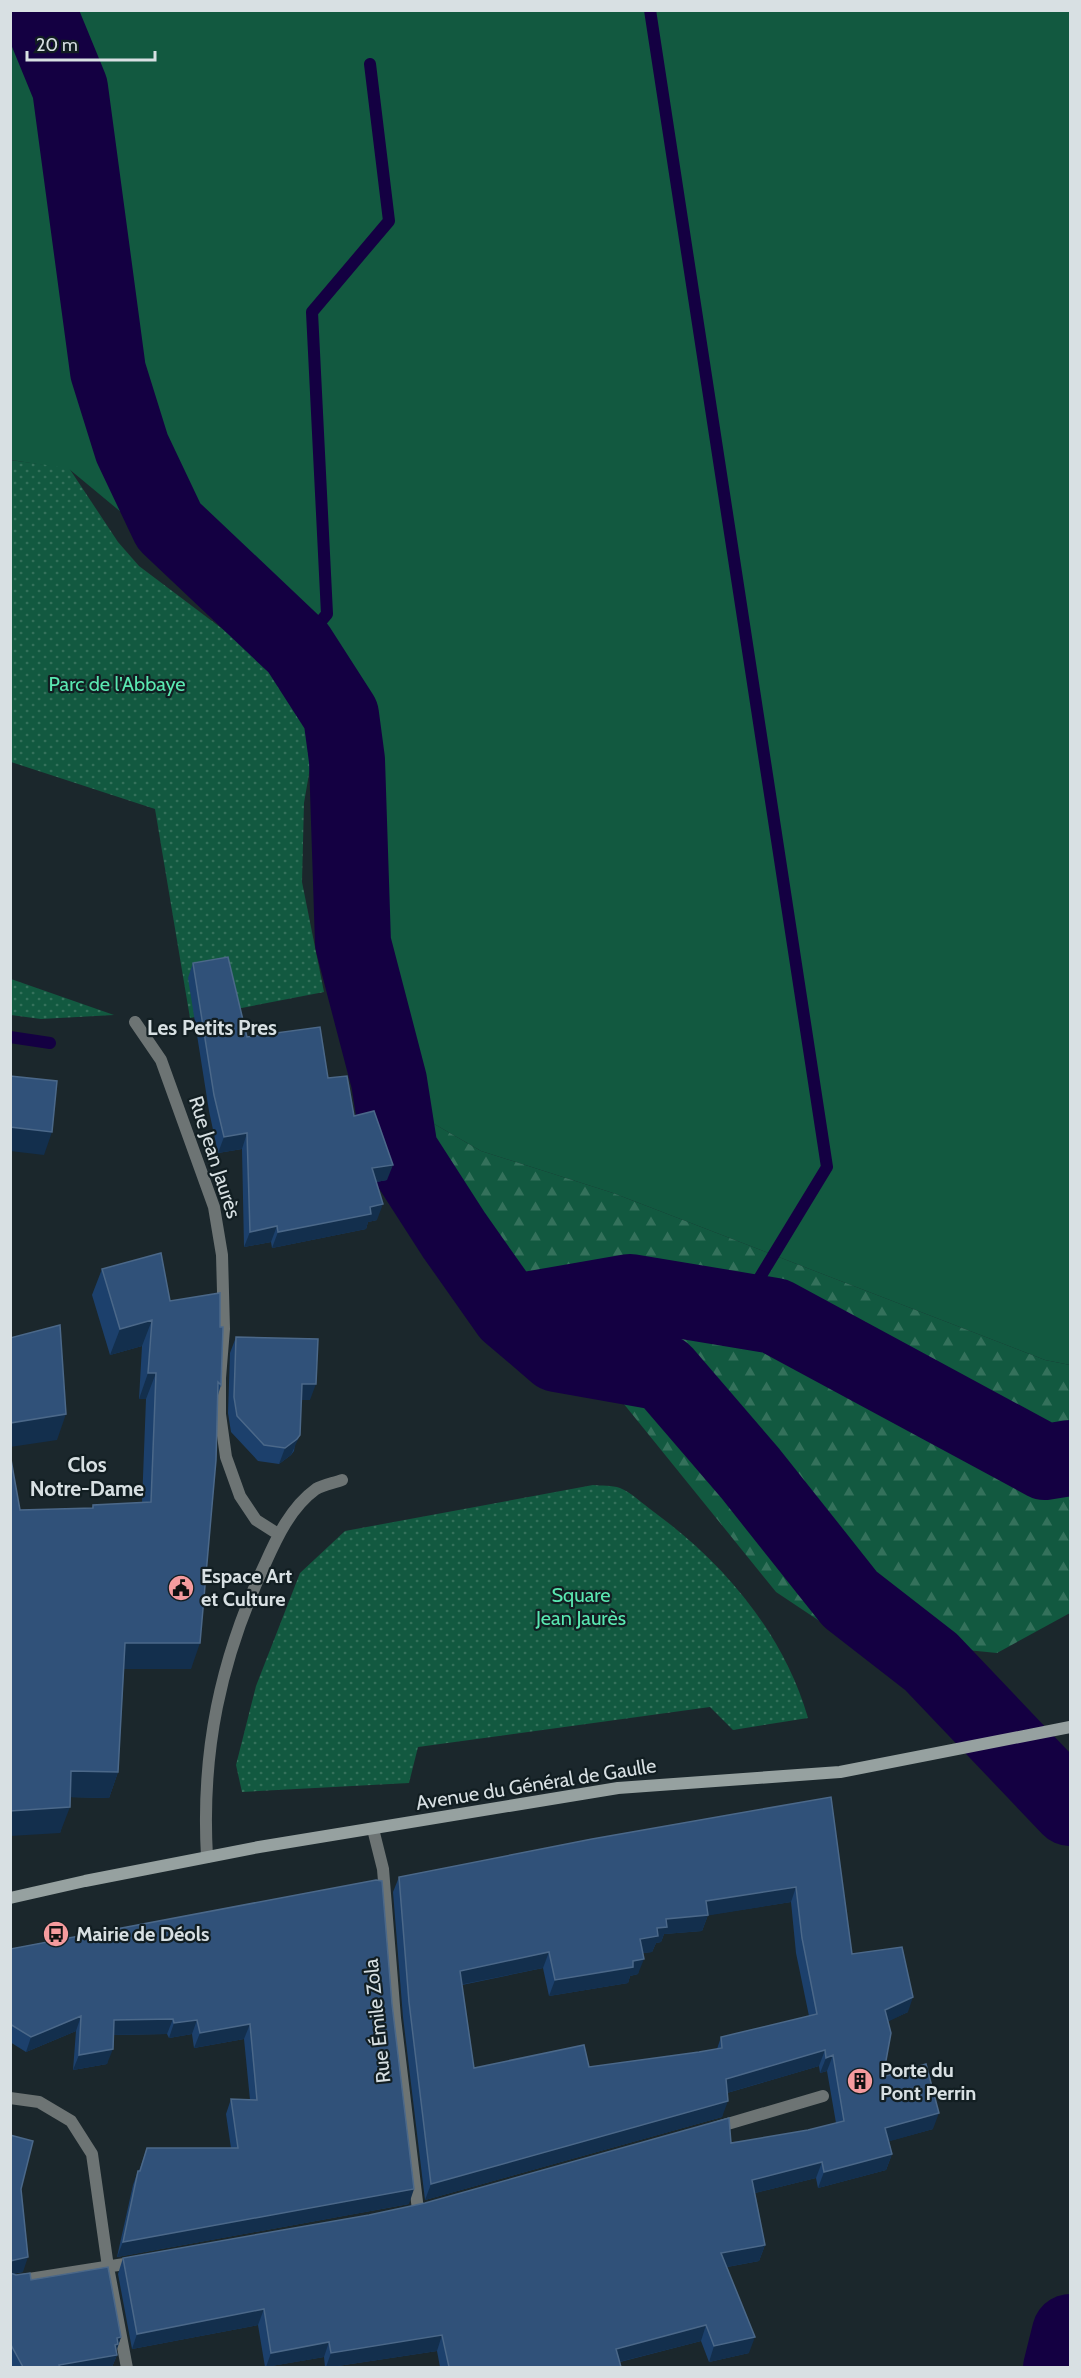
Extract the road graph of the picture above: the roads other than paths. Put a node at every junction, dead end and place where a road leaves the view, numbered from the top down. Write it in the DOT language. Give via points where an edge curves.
graph roads {
  1 [pos="135,1022"];
  2 [pos="342,1480"];
  3 [pos="278,1534"];
  4 [pos="1071,1727"];
  5 [pos="373,1829"];
  6 [pos="207,1857"];
  7 [pos="10,1899"];
  8 [pos="823,2096"];
  9 [pos="10,2098"];
  10 [pos="697,2133"];
  11 [pos="418,2210"];
  12 [pos="154,2259"];
  13 [pos="108,2267"];
  14 [pos="10,2282"];
  15 [pos="127,2367"];
  1 -- 3 [label="street, Rue Jean Jaurès" via="161,1060 214,1207 222,1255 220,1414 226,1457 240,1496 256,1520"];
  2 -- 3 [label="street" via="318,1488 298,1505"];
  3 -- 6 [label="street" via="232,1643 216,1702 207,1763"];
  4 -- 5 [label="main road, Avenue du Général de Gaulle" via="840,1772 618,1788"];
  5 -- 6 [label="main road, Avenue du Général de Gaulle"];
  5 -- 11 [label="street, Rue Émile Zola" via="383,1869 395,2018"];
  6 -- 7 [label="main road, Avenue du Général de Gaulle"];
  8 -- 10 [label="street"];
  9 -- 13 [label="street" via="39,2102 71,2121 92,2154"];
  12 -- 13 [label="street"];
  13 -- 14 [label="street"];
  13 -- 15 [label="street"];
}
